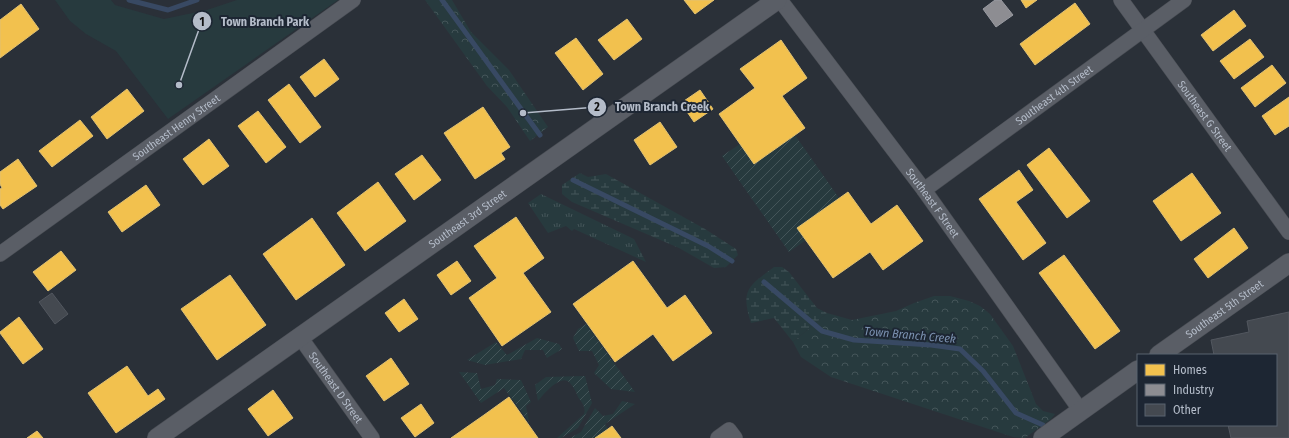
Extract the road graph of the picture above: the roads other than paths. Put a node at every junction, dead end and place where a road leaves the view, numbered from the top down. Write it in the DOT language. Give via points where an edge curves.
graph roads {
  1 [pos="353,0"];
  2 [pos="778,0"];
  3 [pos="1121,0"];
  4 [pos="1184,0"];
  5 [pos="1143,30"];
  6 [pos="924,190"];
  7 [pos="1289,232"];
  8 [pos="0,254"];
  9 [pos="1289,263"];
  10 [pos="300,337"];
  11 [pos="1160,354"];
  12 [pos="1137,371"];
  13 [pos="1081,410"];
  14 [pos="157,438"];
  15 [pos="372,438"];
  16 [pos="1043,438"];
  1 -- 8 [label="street, Southeast Henry Street"];
  2 -- 6 [label="street, Southeast F Street"];
  2 -- 10 [label="street, Southeast 3rd Street"];
  3 -- 5 [label="street, Southeast G Street"];
  4 -- 5 [label="street, Southeast 4th Street"];
  5 -- 6 [label="street, Southeast 4th Street"];
  5 -- 7 [label="street, Southeast G Street"];
  6 -- 13 [label="street, Southeast F Street"];
  9 -- 11 [label="street, Southeast 5th Street"];
  10 -- 14 [label="street, Southeast 3rd Street"];
  10 -- 15 [label="street, Southeast D Street"];
  12 -- 13 [label="street"];
  13 -- 16 [label="street"];
}
